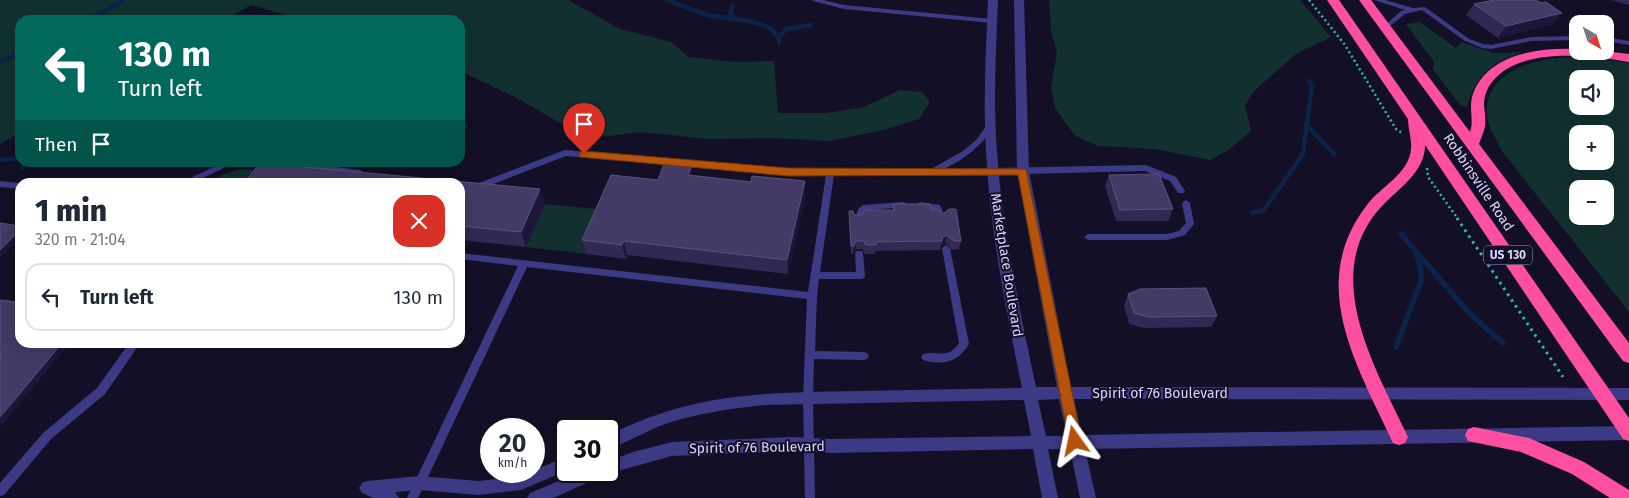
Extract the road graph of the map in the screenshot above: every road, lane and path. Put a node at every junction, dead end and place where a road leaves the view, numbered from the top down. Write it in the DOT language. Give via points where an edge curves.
graph roads {
  1 [pos="815,0"];
  2 [pos="993,0"];
  3 [pos="1019,0"];
  4 [pos="1309,0"];
  5 [pos="1333,0"];
  6 [pos="1365,0"];
  7 [pos="1377,0"];
  8 [pos="1413,9"];
  9 [pos="992,21"];
  10 [pos="1385,28"];
  11 [pos="1569,38"];
  12 [pos="1614,40"];
  13 [pos="1629,43"];
  14 [pos="1629,58"];
  15 [pos="1413,116"];
  16 [pos="990,127"];
  17 [pos="1405,136"];
  18 [pos="1472,146"];
  19 [pos="221,167"];
  20 [pos="310,167"];
  21 [pos="1427,168"];
  22 [pos="831,171"];
  23 [pos="1022,171"];
  24 [pos="930,172"];
  25 [pos="992,172"];
  26 [pos="371,174"];
  27 [pos="198,178"];
  28 [pos="0,184"];
  29 [pos="465,184"];
  30 [pos="15,186"];
  31 [pos="1181,191"];
  32 [pos="1186,203"];
  33 [pos="942,218"];
  34 [pos="858,220"];
  35 [pos="1088,237"];
  36 [pos="946,248"];
  37 [pos="858,253"];
  38 [pos="465,257"];
  39 [pos="524,263"];
  40 [pos="815,275"];
  41 [pos="812,296"];
  42 [pos="132,348"];
  43 [pos="811,355"];
  44 [pos="864,356"];
  45 [pos="1629,356"];
  46 [pos="926,357"];
  47 [pos="1563,377"];
  48 [pos="1065,393"];
  49 [pos="1030,394"];
  50 [pos="1379,394"];
  51 [pos="1629,394"];
  52 [pos="1602,395"];
  53 [pos="808,398"];
  54 [pos="1629,433"];
  55 [pos="1474,436"];
  56 [pos="620,437"];
  57 [pos="1399,437"];
  58 [pos="1075,441"];
  59 [pos="1040,443"];
  60 [pos="808,445"];
  61 [pos="620,464"];
  62 [pos="555,469"];
  63 [pos="419,483"];
  64 [pos="572,483"];
  65 [pos="0,491"];
  66 [pos="391,498"];
  67 [pos="412,498"];
  68 [pos="535,498"];
  69 [pos="810,498"];
  70 [pos="1050,498"];
  71 [pos="1088,498"];
  72 [pos="1626,498"];
  1 -- 9 [label="lane" via="844,7"];
  2 -- 9 [label="street, Marketplace Boulevard"];
  3 -- 23 [label="street"];
  4 -- 17 [label="path" via="1323,14 1396,129"];
  5 -- 15 [label="highway, Robbinsville Road / US 130"];
  6 -- 10 [label="highway, Robbinsville Road / US 130"];
  7 -- 8 [label="lane"];
  8 -- 10 [label="lane" via="1398,16"];
  8 -- 11 [label="lane" via="1423,8 1467,40 1482,46 1531,39"];
  9 -- 16 [label="street, Marketplace Boulevard"];
  10 -- 18 [label="highway, Robbinsville Road / US 130"];
  12 -- 13 [label="lane"];
  14 -- 18 [label="highway" via="1592,52 1554,52 1527,57 1501,68 1484,84 1478,98 1479,124"];
  15 -- 50 [label="highway" via="1418,148 1416,158 1369,213 1346,266 1346,300 1350,320"];
  15 -- 52 [label="highway, Robbinsville Road / US 130"];
  16 -- 24 [label="lane" via="967,154"];
  16 -- 25 [label="street, Marketplace Boulevard"];
  18 -- 45 [label="highway, Robbinsville Road / US 130"];
  19 -- 27 [label="lane"];
  20 -- 26 [label="lane"];
  21 -- 47 [label="path" via="1428,177"];
  22 -- 24 [label="lane"];
  22 -- 29 [label="lane" via="788,172 565,153 480,186"];
  22 -- 40 [label="lane"];
  23 -- 25 [label="lane"];
  23 -- 31 [label="lane" via="1146,168 1173,178"];
  23 -- 48 [label="street"];
  24 -- 25 [label="lane"];
  25 -- 49 [label="street, Marketplace Boulevard" via="1013,311"];
  28 -- 30 [label="lane"];
  32 -- 35 [label="lane" via="1190,224 1182,233 1167,237"];
  33 -- 34 [label="lane" via="936,207 912,204 866,207"];
  36 -- 46 [label="lane" via="964,344 953,357"];
  37 -- 40 [label="lane" via="861,276"];
  38 -- 39 [label="lane"];
  39 -- 41 [label="lane"];
  39 -- 63 [label="lane"];
  40 -- 41 [label="lane"];
  41 -- 43 [label="lane"];
  42 -- 65 [label="lane" via="101,391 47,436"];
  43 -- 44 [label="lane"];
  43 -- 53 [label="lane"];
  48 -- 49 [label="street, Spirit of 76 Boulevard"];
  48 -- 50 [label="street, Spirit of 76 Boulevard"];
  48 -- 58 [label="street"];
  49 -- 53 [label="street, Spirit of 76 Boulevard"];
  49 -- 59 [label="street, Marketplace Boulevard"];
  50 -- 52 [label="street, Spirit of 76 Boulevard"];
  50 -- 57 [label="highway"];
  51 -- 52 [label="street, Spirit of 76 Boulevard"];
  52 -- 54 [label="highway, Robbinsville Road / US 130"];
  53 -- 56 [label="street, Spirit of 76 Boulevard" via="764,399 689,410"];
  53 -- 60 [label="lane"];
  54 -- 55 [label="street, Spirit of 76 Boulevard"];
  55 -- 57 [label="street, Spirit of 76 Boulevard"];
  55 -- 72 [label="highway" via="1522,444 1578,468"];
  57 -- 58 [label="street, Spirit of 76 Boulevard"];
  58 -- 59 [label="street, Spirit of 76 Boulevard"];
  58 -- 71 [label="street"];
  59 -- 60 [label="street, Spirit of 76 Boulevard"];
  59 -- 70 [label="street, Marketplace Boulevard"];
  60 -- 61 [label="street, Spirit of 76 Boulevard" via="672,449"];
  60 -- 69 [label="lane"];
  62 -- 63 [label="street" via="521,483 479,488"];
  63 -- 66 [label="street" via="367,488"];
  63 -- 67 [label="lane"];
  64 -- 68 [label="street"];
}
